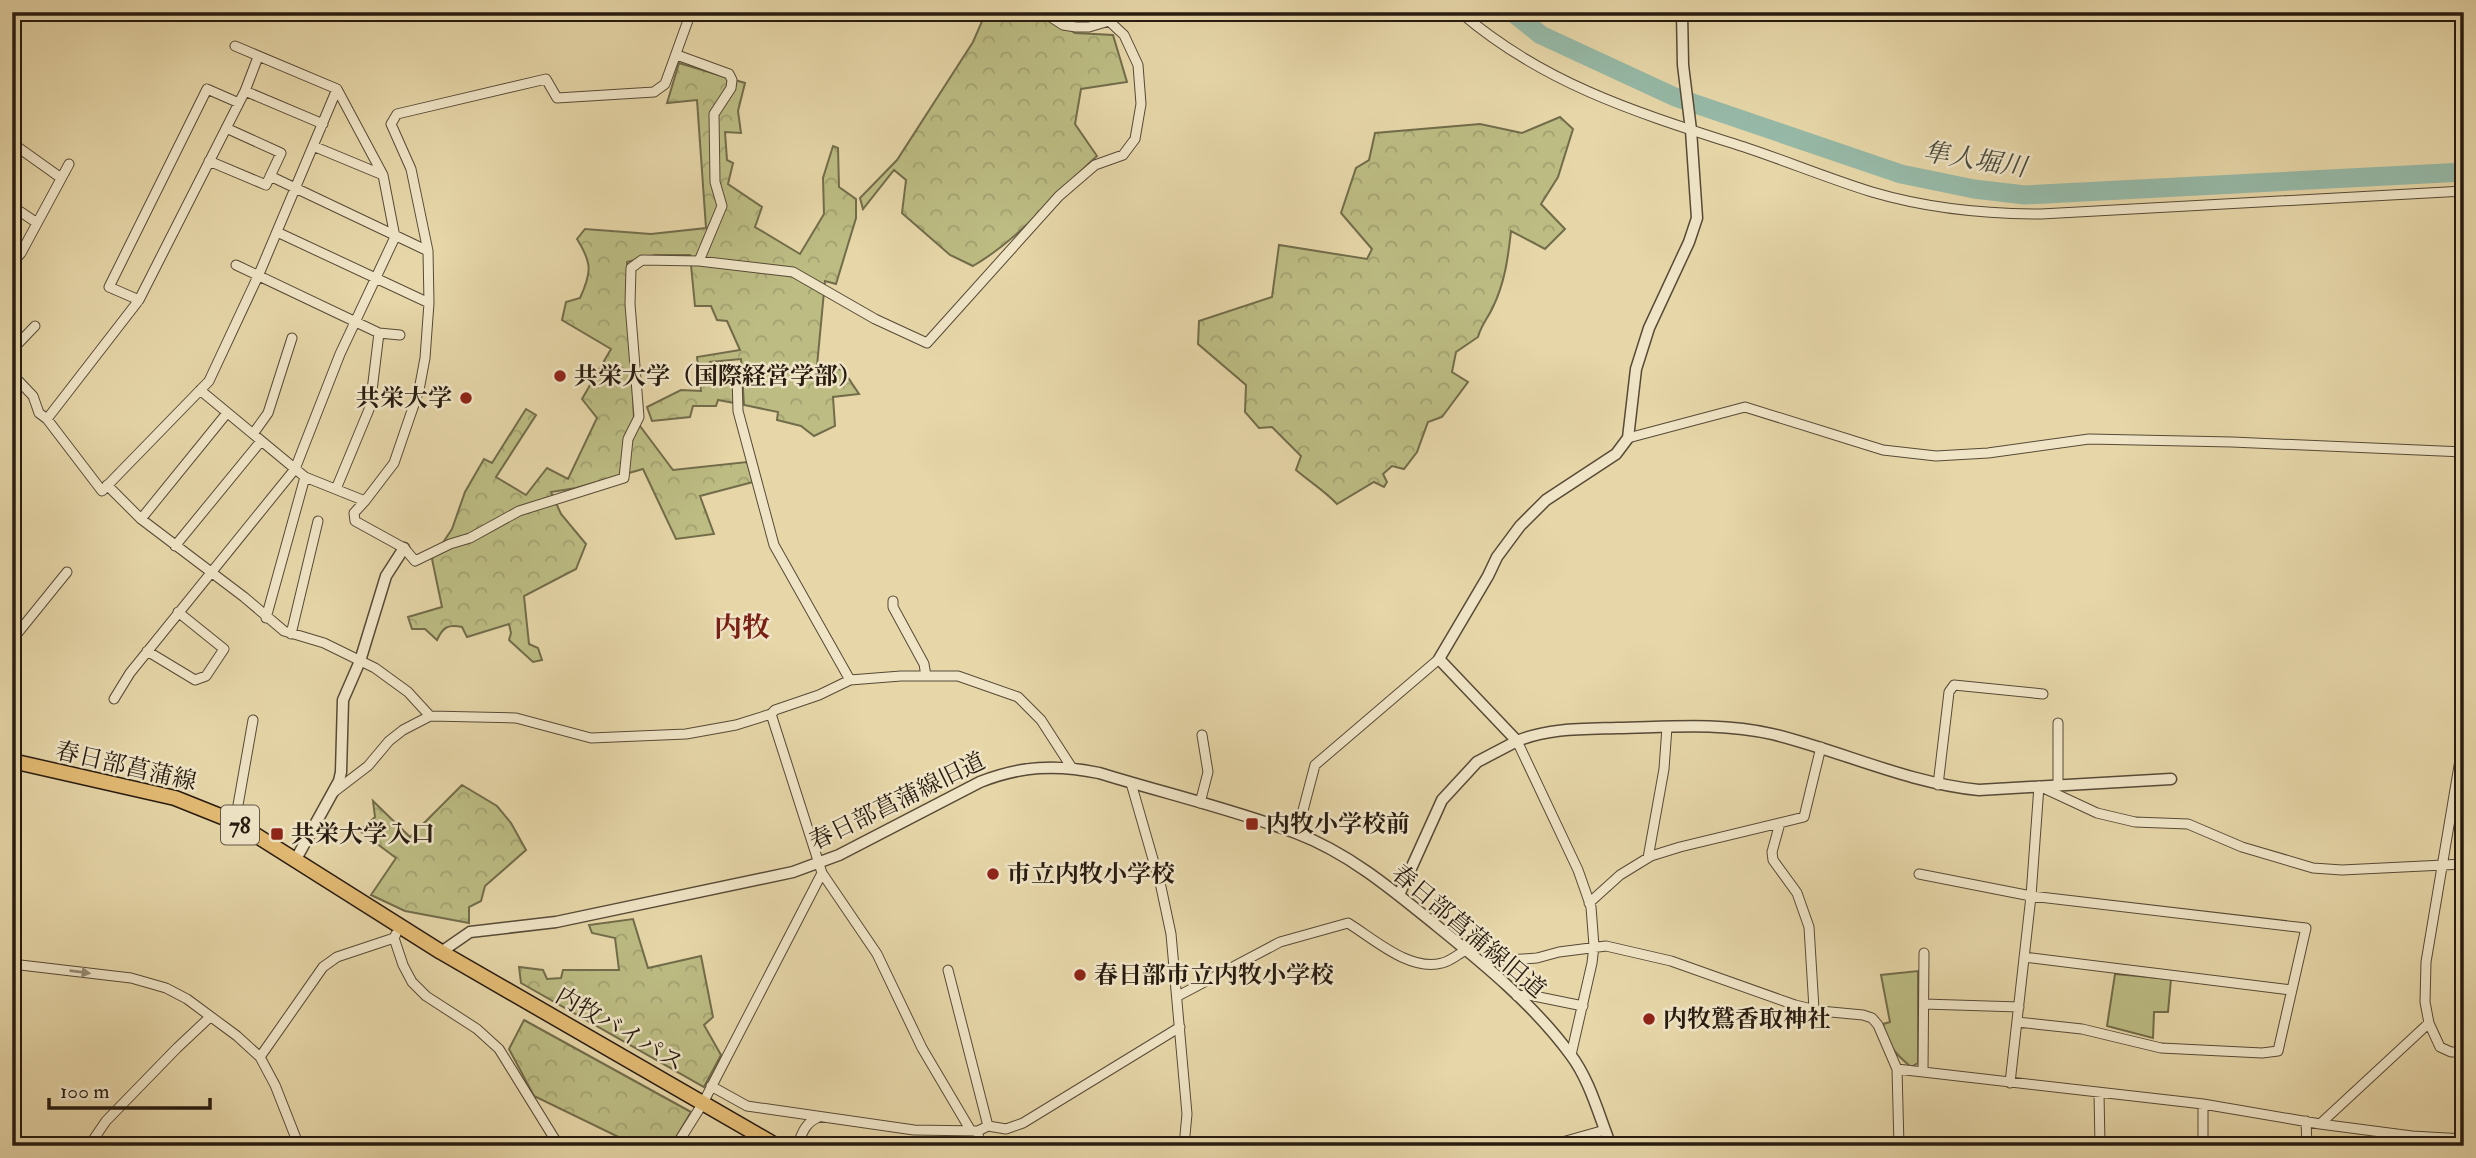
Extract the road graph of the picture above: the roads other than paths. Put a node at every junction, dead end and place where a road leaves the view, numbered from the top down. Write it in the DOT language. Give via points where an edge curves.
graph roads {
  1 [pos="691,12"];
  2 [pos="1043,12"];
  3 [pos="1460,12"];
  4 [pos="1682,12"];
  5 [pos="235,46"];
  6 [pos="677,55"];
  7 [pos="258,57"];
  8 [pos="337,89"];
  9 [pos="245,91"];
  10 [pos="239,103"];
  11 [pos="323,124"];
  12 [pos="226,128"];
  13 [pos="1691,130"];
  14 [pos="12,143"];
  15 [pos="313,146"];
  16 [pos="209,161"];
  17 [pos="69,164"];
  18 [pos="383,175"];
  19 [pos="270,176"];
  20 [pos="61,178"];
  21 [pos="296,188"];
  22 [pos="2464,191"];
  23 [pos="12,205"];
  24 [pos="37,223"];
  25 [pos="277,232"];
  26 [pos="395,237"];
  27 [pos="428,251"];
  28 [pos="699,261"];
  29 [pos="12,263"];
  30 [pos="236,265"];
  31 [pos="258,274"];
  32 [pos="375,279"];
  33 [pos="139,300"];
  34 [pos="429,303"];
  35 [pos="355,321"];
  36 [pos="35,326"];
  37 [pos="379,334"];
  38 [pos="400,335"];
  39 [pos="292,338"];
  40 [pos="12,350"];
  41 [pos="12,374"];
  42 [pos="737,375"];
  43 [pos="200,390"];
  44 [pos="227,413"];
  45 [pos="47,419"];
  46 [pos="253,434"];
  47 [pos="1628,438"];
  48 [pos="261,441"];
  49 [pos="2464,452"];
  50 [pos="295,469"];
  51 [pos="305,477"];
  52 [pos="107,485"];
  53 [pos="336,489"];
  54 [pos="365,502"];
  55 [pos="141,519"];
  56 [pos="318,520"];
  57 [pos="175,546"];
  58 [pos="404,548"];
  59 [pos="67,572"];
  60 [pos="210,572"];
  61 [pos="893,601"];
  62 [pos="178,612"];
  63 [pos="266,618"];
  64 [pos="291,634"];
  65 [pos="12,640"];
  66 [pos="147,651"];
  67 [pos="1439,659"];
  68 [pos="360,661"];
  69 [pos="926,676"];
  70 [pos="850,680"];
  71 [pos="2043,694"];
  72 [pos="114,699"];
  73 [pos="771,714"];
  74 [pos="430,716"];
  75 [pos="253,720"];
  76 [pos="2058,723"];
  77 [pos="1667,727"];
  78 [pos="1202,735"];
  79 [pos="2464,736"];
  80 [pos="1517,741"];
  81 [pos="1821,747"];
  82 [pos="12,761"];
  83 [pos="1072,768"];
  84 [pos="2171,779"];
  85 [pos="1131,783"];
  86 [pos="1938,785"];
  87 [pos="2039,786"];
  88 [pos="2058,786"];
  89 [pos="334,792"];
  90 [pos="1200,803"];
  91 [pos="235,822"];
  92 [pos="1780,823"];
  93 [pos="1297,833"];
  94 [pos="1648,858"];
  95 [pos="296,859"];
  96 [pos="2441,864"];
  97 [pos="2464,864"];
  98 [pos="820,868"];
  99 [pos="1919,874"];
  100 [pos="1399,895"];
  101 [pos="2031,896"];
  102 [pos="1589,903"];
  103 [pos="397,932"];
  104 [pos="1594,946"];
  105 [pos="1466,950"];
  106 [pos="441,952"];
  107 [pos="1924,953"];
  108 [pos="2024,957"];
  109 [pos="1480,962"];
  110 [pos="12,964"];
  111 [pos="948,970"];
  112 [pos="2291,990"];
  113 [pos="1178,996"];
  114 [pos="1517,996"];
  115 [pos="1924,1004"];
  116 [pos="1583,1006"];
  117 [pos="2019,1007"];
  118 [pos="1814,1009"];
  119 [pos="211,1017"];
  120 [pos="2017,1022"];
  121 [pos="2429,1023"];
  122 [pos="1180,1027"];
  123 [pos="2464,1052"];
  124 [pos="1571,1055"];
  125 [pos="260,1057"];
  126 [pos="1897,1069"];
  127 [pos="1923,1072"];
  128 [pos="2010,1083"];
  129 [pos="711,1086"];
  130 [pos="2099,1093"];
  131 [pos="703,1103"];
  132 [pos="2203,1104"];
  133 [pos="819,1117"];
  134 [pos="2306,1121"];
  135 [pos="2320,1124"];
  136 [pos="988,1126"];
  137 [pos="1605,1130"];
  138 [pos="974,1131"];
  139 [pos="2464,1139"];
  140 [pos="89,1146"];
  141 [pos="299,1146"];
  142 [pos="559,1146"];
  143 [pos="676,1146"];
  144 [pos="778,1146"];
  145 [pos="797,1146"];
  146 [pos="979,1146"];
  147 [pos="1184,1146"];
  148 [pos="1548,1146"];
  149 [pos="1611,1146"];
  150 [pos="1899,1146"];
  151 [pos="2100,1146"];
  152 [pos="2203,1146"];
  153 [pos="2307,1146"];
  1 -- 6 [label="street"];
  2 -- 28 [label="street" via="1063,25 1089,27 1109,21 1120,29 1140,79 1135,139 1123,155 1101,161 1059,196 927,343 793,272"];
  3 -- 13 [label="street" via="1522,59 1576,88"];
  4 -- 13 [label="street"];
  5 -- 7 [label="street"];
  6 -- 27 [label="street" via="665,84 654,92 557,98 546,79 397,114 391,124 411,169"];
  6 -- 28 [label="street" via="729,74 732,80 714,114 715,182 722,206"];
  7 -- 8 [label="street"];
  7 -- 9 [label="street"];
  8 -- 11 [label="street"];
  8 -- 18 [label="street"];
  9 -- 10 [label="street"];
  9 -- 11 [label="street"];
  10 -- 12 [label="street"];
  10 -- 33 [label="street" via="207,89 109,287"];
  11 -- 15 [label="street"];
  12 -- 16 [label="street"];
  12 -- 19 [label="street" via="281,153"];
  13 -- 22 [label="street" via="1873,192 1982,212 2041,215"];
  13 -- 47 [label="street" via="1697,218 1636,369"];
  14 -- 20 [label="street"];
  15 -- 18 [label="street"];
  15 -- 21 [label="street"];
  16 -- 19 [label="street" via="266,186"];
  16 -- 33 [label="street"];
  17 -- 20 [label="street"];
  18 -- 26 [label="street"];
  19 -- 21 [label="street"];
  20 -- 24 [label="street"];
  21 -- 25 [label="street"];
  21 -- 26 [label="street"];
  23 -- 24 [label="street"];
  24 -- 29 [label="street"];
  25 -- 31 [label="street"];
  25 -- 32 [label="street"];
  26 -- 27 [label="street"];
  26 -- 32 [label="street"];
  27 -- 34 [label="street"];
  28 -- 58 [label="street" via="642,260 631,268 639,416 628,439 624,478 519,510 470,538 415,561"];
  30 -- 31 [label="street"];
  31 -- 35 [label="street"];
  31 -- 43 [label="street" via="209,380"];
  32 -- 34 [label="street"];
  32 -- 35 [label="street"];
  33 -- 45 [label="street"];
  34 -- 54 [label="street" via="425,358 408,426 394,463"];
  35 -- 37 [label="street"];
  35 -- 50 [label="street"];
  36 -- 40 [label="street"];
  37 -- 38 [label="street"];
  37 -- 53 [label="street" via="370,407"];
  39 -- 46 [label="street" via="268,413"];
  41 -- 45 [label="street"];
  42 -- 70 [label="street" via="737,411 774,545"];
  43 -- 44 [label="street"];
  43 -- 52 [label="street"];
  44 -- 46 [label="street"];
  44 -- 55 [label="street"];
  45 -- 52 [label="street" via="102,491"];
  46 -- 48 [label="street"];
  47 -- 49 [label="street" via="1745,407 1883,450 1936,456 2089,439"];
  47 -- 67 [label="street" via="1616,454 1546,500 1520,526 1497,557"];
  48 -- 50 [label="street"];
  48 -- 57 [label="street"];
  50 -- 51 [label="street"];
  50 -- 60 [label="street"];
  51 -- 53 [label="street"];
  51 -- 63 [label="street"];
  52 -- 55 [label="street"];
  53 -- 54 [label="street"];
  54 -- 58 [label="street" via="354,513 355,521"];
  55 -- 57 [label="street"];
  56 -- 64 [label="street"];
  57 -- 60 [label="street"];
  58 -- 68 [label="street" via="386,576"];
  59 -- 65 [label="street"];
  60 -- 62 [label="street"];
  60 -- 63 [label="street"];
  61 -- 69 [label="street"];
  62 -- 66 [label="street"];
  62 -- 66 [label="street" via="224,649 206,676 195,680"];
  63 -- 64 [label="street"];
  64 -- 68 [label="street" via="324,643"];
  66 -- 72 [label="street"];
  67 -- 80 [label="street"];
  67 -- 93 [label="street" via="1315,765"];
  68 -- 74 [label="street" via="392,679"];
  68 -- 89 [label="street" via="343,700 341,772"];
  69 -- 70 [label="street"];
  69 -- 83 [label="street" via="958,676 1018,697 1041,720"];
  70 -- 73 [label="street"];
  71 -- 86 [label="street" via="1954,685 1949,692"];
  73 -- 74 [label="street" via="686,734 591,738 516,718"];
  73 -- 98 [label="street"];
  74 -- 89 [label="street" via="402,730 368,766"];
  75 -- 91 [label="street"];
  76 -- 88 [label="street"];
  77 -- 80 [label="street" via="1557,730"];
  77 -- 81 [label="street" via="1729,727"];
  77 -- 94 [label="street"];
  78 -- 90 [label="street" via="1208,772"];
  79 -- 96 [label="street"];
  80 -- 100 [label="street" via="1477,762 1442,800"];
  80 -- 102 [label="street"];
  81 -- 86 [label="street"];
  81 -- 92 [label="street" via="1804,817"];
  82 -- 91 [label="main road, 春日部菖蒲線 / 78" via="175,798"];
  83 -- 85 [label="street, 春日部菖蒲線旧道"];
  83 -- 98 [label="street, 春日部菖蒲線旧道" via="1038,767 989,778"];
  84 -- 88 [label="street"];
  85 -- 90 [label="street, 春日部菖蒲線旧道"];
  85 -- 113 [label="street" via="1166,911"];
  86 -- 87 [label="street" via="1979,790"];
  87 -- 88 [label="street"];
  87 -- 96 [label="street" via="2097,813 2135,822 2188,824 2314,869"];
  87 -- 101 [label="street"];
  89 -- 95 [label="street"];
  90 -- 93 [label="street, 春日部菖蒲線旧道"];
  91 -- 95 [label="main road, 春日部菖蒲線 / 78"];
  92 -- 94 [label="street" via="1679,846"];
  92 -- 118 [label="street" via="1773,860 1797,893 1809,927"];
  93 -- 100 [label="street, 春日部菖蒲線旧道" via="1339,853"];
  94 -- 102 [label="street"];
  95 -- 103 [label="main road, 春日部菖蒲線 / 78"];
  96 -- 97 [label="street"];
  96 -- 121 [label="street" via="2426,962"];
  98 -- 106 [label="street, 春日部菖蒲線旧道" via="556,922 470,932"];
  98 -- 129 [label="street"];
  98 -- 138 [label="street" via="877,954 922,1048"];
  99 -- 101 [label="street"];
  100 -- 105 [label="street, 春日部菖蒲線旧道"];
  101 -- 108 [label="street"];
  101 -- 112 [label="street" via="2306,928"];
  102 -- 104 [label="street"];
  103 -- 106 [label="main road, 春日部菖蒲線 / 78"];
  103 -- 125 [label="street" via="323,967"];
  103 -- 142 [label="street" via="402,965 412,982 499,1049"];
  104 -- 109 [label="street" via="1537,958"];
  104 -- 116 [label="street"];
  104 -- 118 [label="street" via="1671,961"];
  105 -- 109 [label="street, 春日部菖蒲線旧道"];
  105 -- 113 [label="street" via="1445,963 1412,963 1348,923 1280,942"];
  106 -- 131 [label="main road, 内牧バイパス / 78"];
  107 -- 115 [label="street"];
  108 -- 112 [label="street"];
  108 -- 117 [label="street"];
  109 -- 114 [label="street, 春日部菖蒲線旧道"];
  110 -- 119 [label="street, one-way" via="148,982 187,999"];
  111 -- 136 [label="street"];
  112 -- 120 [label="street" via="2278,1051 2262,1053 2161,1048 2082,1030"];
  113 -- 122 [label="street"];
  114 -- 116 [label="street"];
  114 -- 124 [label="street, 春日部菖蒲線旧道"];
  115 -- 117 [label="street"];
  115 -- 127 [label="street"];
  116 -- 124 [label="street"];
  117 -- 120 [label="street"];
  118 -- 126 [label="street" via="1872,1018"];
  119 -- 125 [label="street"];
  119 -- 140 [label="street" via="106,1121"];
  120 -- 128 [label="street"];
  121 -- 123 [label="street" via="2440,1047"];
  121 -- 135 [label="street"];
  122 -- 136 [label="street" via="1023,1123 1006,1129"];
  122 -- 147 [label="street" via="1187,1114"];
  124 -- 137 [label="street, 春日部菖蒲線旧道"];
  125 -- 141 [label="street"];
  126 -- 127 [label="street"];
  126 -- 150 [label="street"];
  127 -- 128 [label="street"];
  128 -- 130 [label="street"];
  129 -- 131 [label="street"];
  129 -- 133 [label="street" via="747,1106"];
  130 -- 132 [label="street"];
  130 -- 151 [label="street"];
  131 -- 143 [label="street"];
  131 -- 144 [label="main road, 内牧バイパス / 78"];
  132 -- 134 [label="street"];
  132 -- 152 [label="street"];
  133 -- 138 [label="street" via="914,1130"];
  133 -- 145 [label="street" via="806,1126"];
  134 -- 135 [label="street"];
  134 -- 153 [label="street"];
  135 -- 139 [label="street"];
  136 -- 138 [label="street"];
  137 -- 148 [label="street"];
  137 -- 149 [label="street, 春日部菖蒲線旧道"];
  138 -- 146 [label="street"];
}
